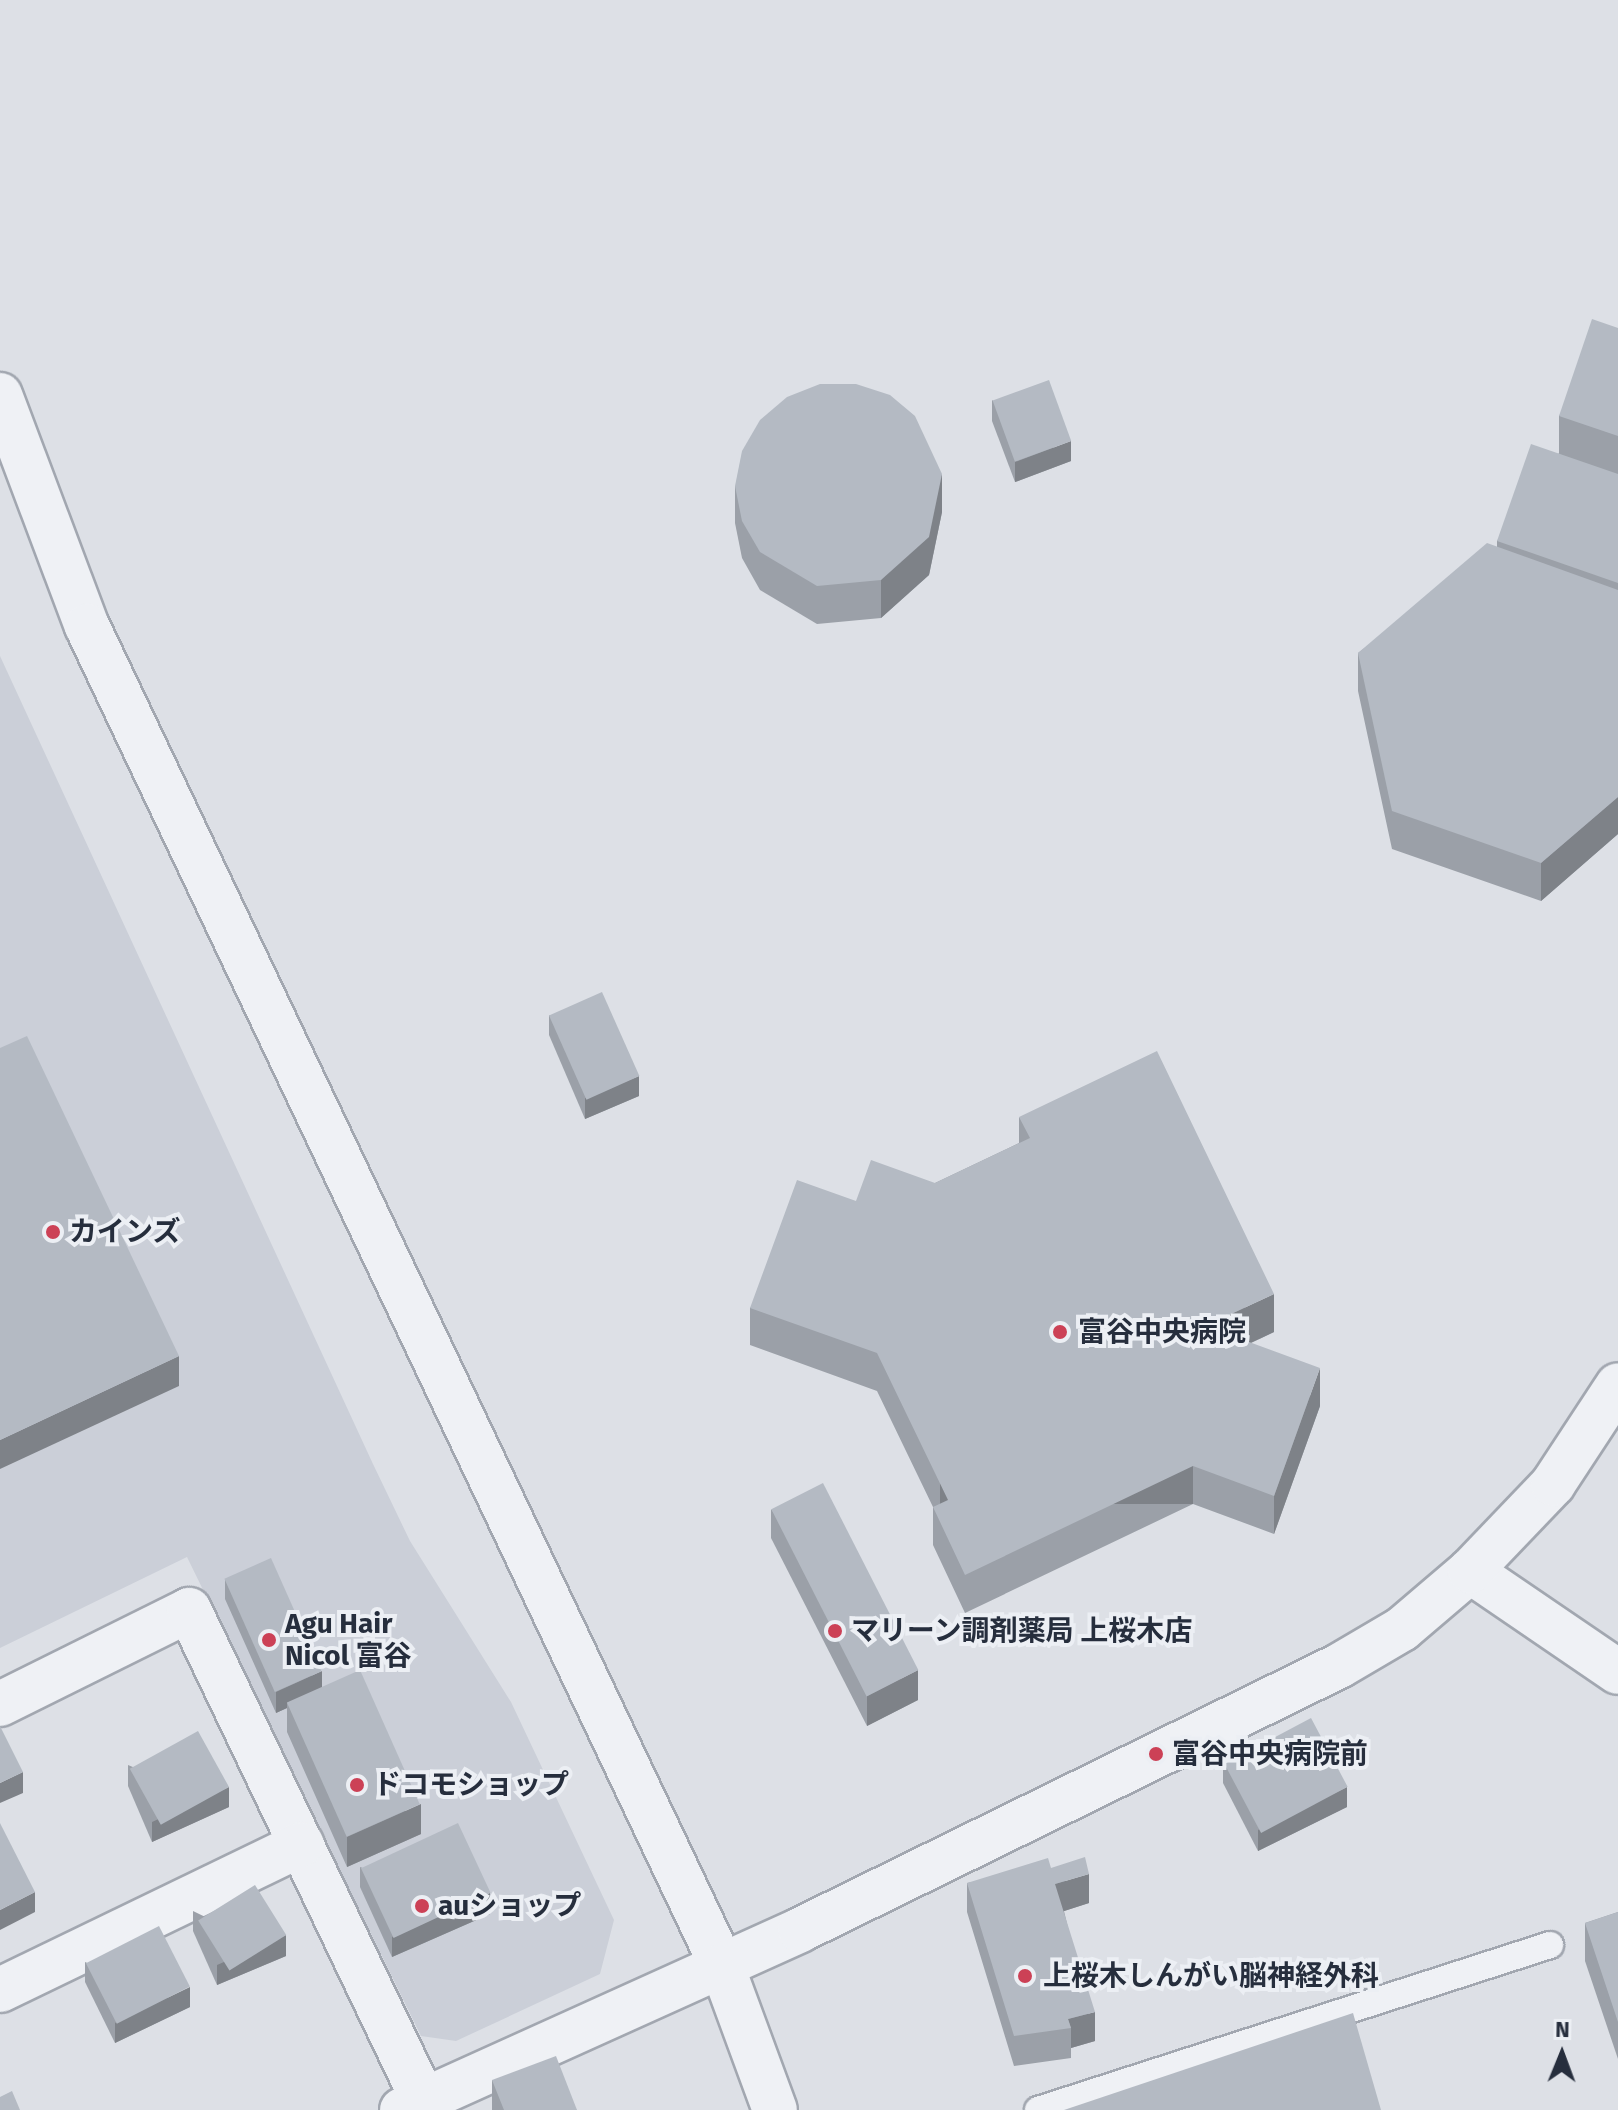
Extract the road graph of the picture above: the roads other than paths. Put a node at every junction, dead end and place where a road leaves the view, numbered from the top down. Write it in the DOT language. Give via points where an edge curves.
graph roads {
  1 [pos="0,395"];
  2 [pos="1618,1385"];
  3 [pos="1470,1571"];
  4 [pos="1618,1672"];
  5 [pos="0,1704"];
  6 [pos="302,1844"];
  7 [pos="1550,1945"];
  8 [pos="722,1966"];
  9 [pos="0,1990"];
  10 [pos="418,2106"];
  11 [pos="775,2110"];
  12 [pos="1038,2110"];
  1 -- 8 [label="street" via="92,637"];
  2 -- 3 [label="street" via="1553,1484"];
  3 -- 4 [label="street"];
  3 -- 8 [label="street" via="1402,1629 1339,1666"];
  5 -- 6 [label="street" via="189,1610"];
  6 -- 9 [label="street"];
  6 -- 10 [label="street"];
  7 -- 12 [label="lane"];
  8 -- 10 [label="street"];
  8 -- 11 [label="street"];
}
